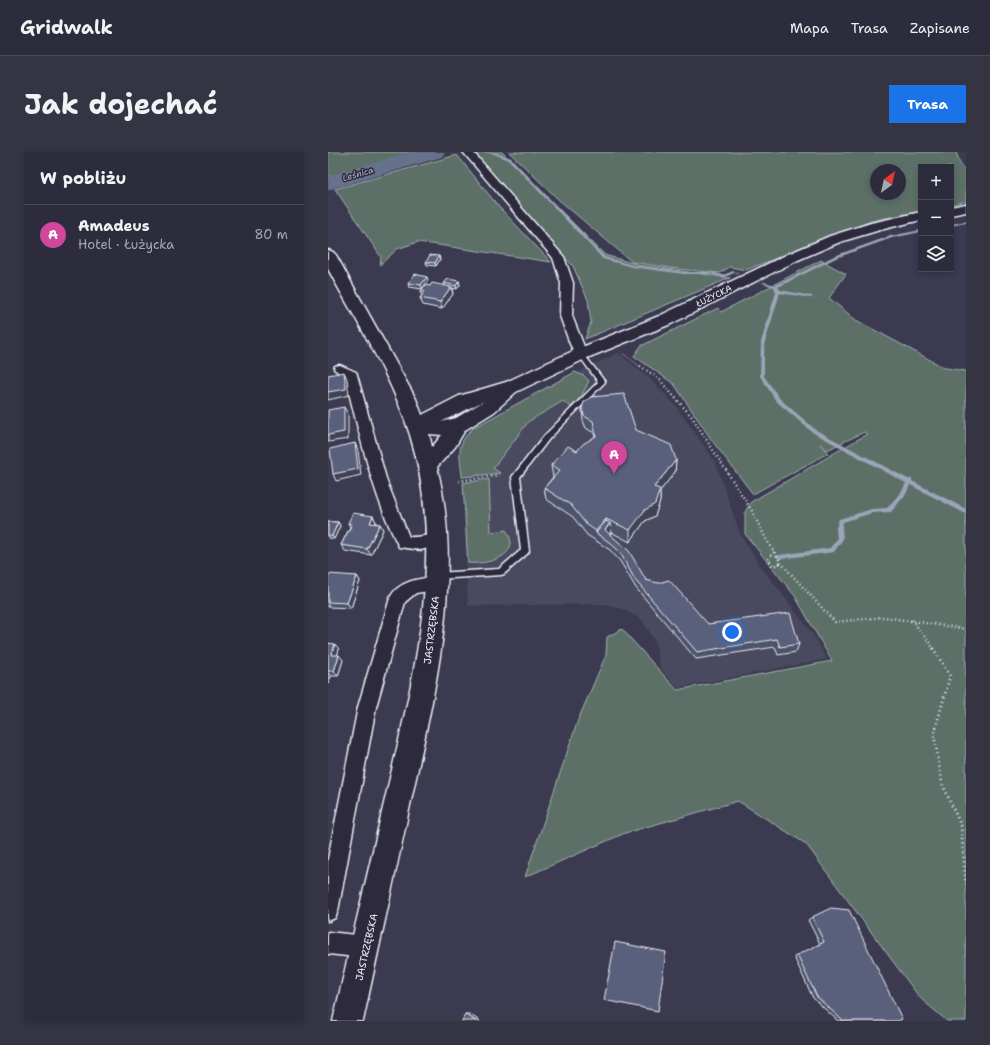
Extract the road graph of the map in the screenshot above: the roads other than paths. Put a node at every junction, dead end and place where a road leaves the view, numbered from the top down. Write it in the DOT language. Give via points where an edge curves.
graph roads {
  1 [pos="471,155"];
  2 [pos="966,208"];
  3 [pos="954,210"];
  4 [pos="918,217"];
  5 [pos="328,255"];
  6 [pos="581,354"];
  7 [pos="340,369"];
  8 [pos="511,387"];
  9 [pos="407,400"];
  10 [pos="455,405"];
  11 [pos="458,425"];
  12 [pos="417,426"];
  13 [pos="428,464"];
  14 [pos="437,540"];
  15 [pos="437,580"];
  16 [pos="328,911"];
  17 [pos="328,943"];
  18 [pos="366,947"];
  19 [pos="348,1021"];
  1 -- 6 [label="street" via="558,257 567,283 566,316"];
  2 -- 3 [label="main road"];
  4 -- 6 [label="main road, ŁUŻYCKA" via="835,239 665,320"];
  5 -- 9 [label="main road, JASTRZĘBSKA"];
  6 -- 8 [label="main road, ŁUŻYCKA"];
  6 -- 15 [label="lane" via="602,382 547,437 516,477 525,551 502,572"];
  7 -- 14 [label="street" via="351,375 387,503 404,543 421,544"];
  8 -- 10 [label="main road, ŁUŻYCKA"];
  8 -- 11 [label="main road, ŁUŻYCKA" via="490,406"];
  9 -- 10 [label="main road" via="429,405"];
  9 -- 12 [label="main road, JASTRZĘBSKA"];
  10 -- 12 [label="main road, ŁUŻYCKA"];
  11 -- 12 [label="main road, ŁUŻYCKA" via="441,429"];
  11 -- 13 [label="main road" via="448,442"];
  12 -- 13 [label="main road, JASTRZĘBSKA"];
  13 -- 14 [label="main road, JASTRZĘBSKA"];
  14 -- 15 [label="main road, JASTRZĘBSKA"];
  15 -- 16 [label="street" via="405,590 398,598 367,707"];
  15 -- 18 [label="main road, JASTRZĘBSKA" via="430,648 422,693"];
  17 -- 18 [label="street"];
  18 -- 19 [label="main road, JASTRZĘBSKA"];
}
